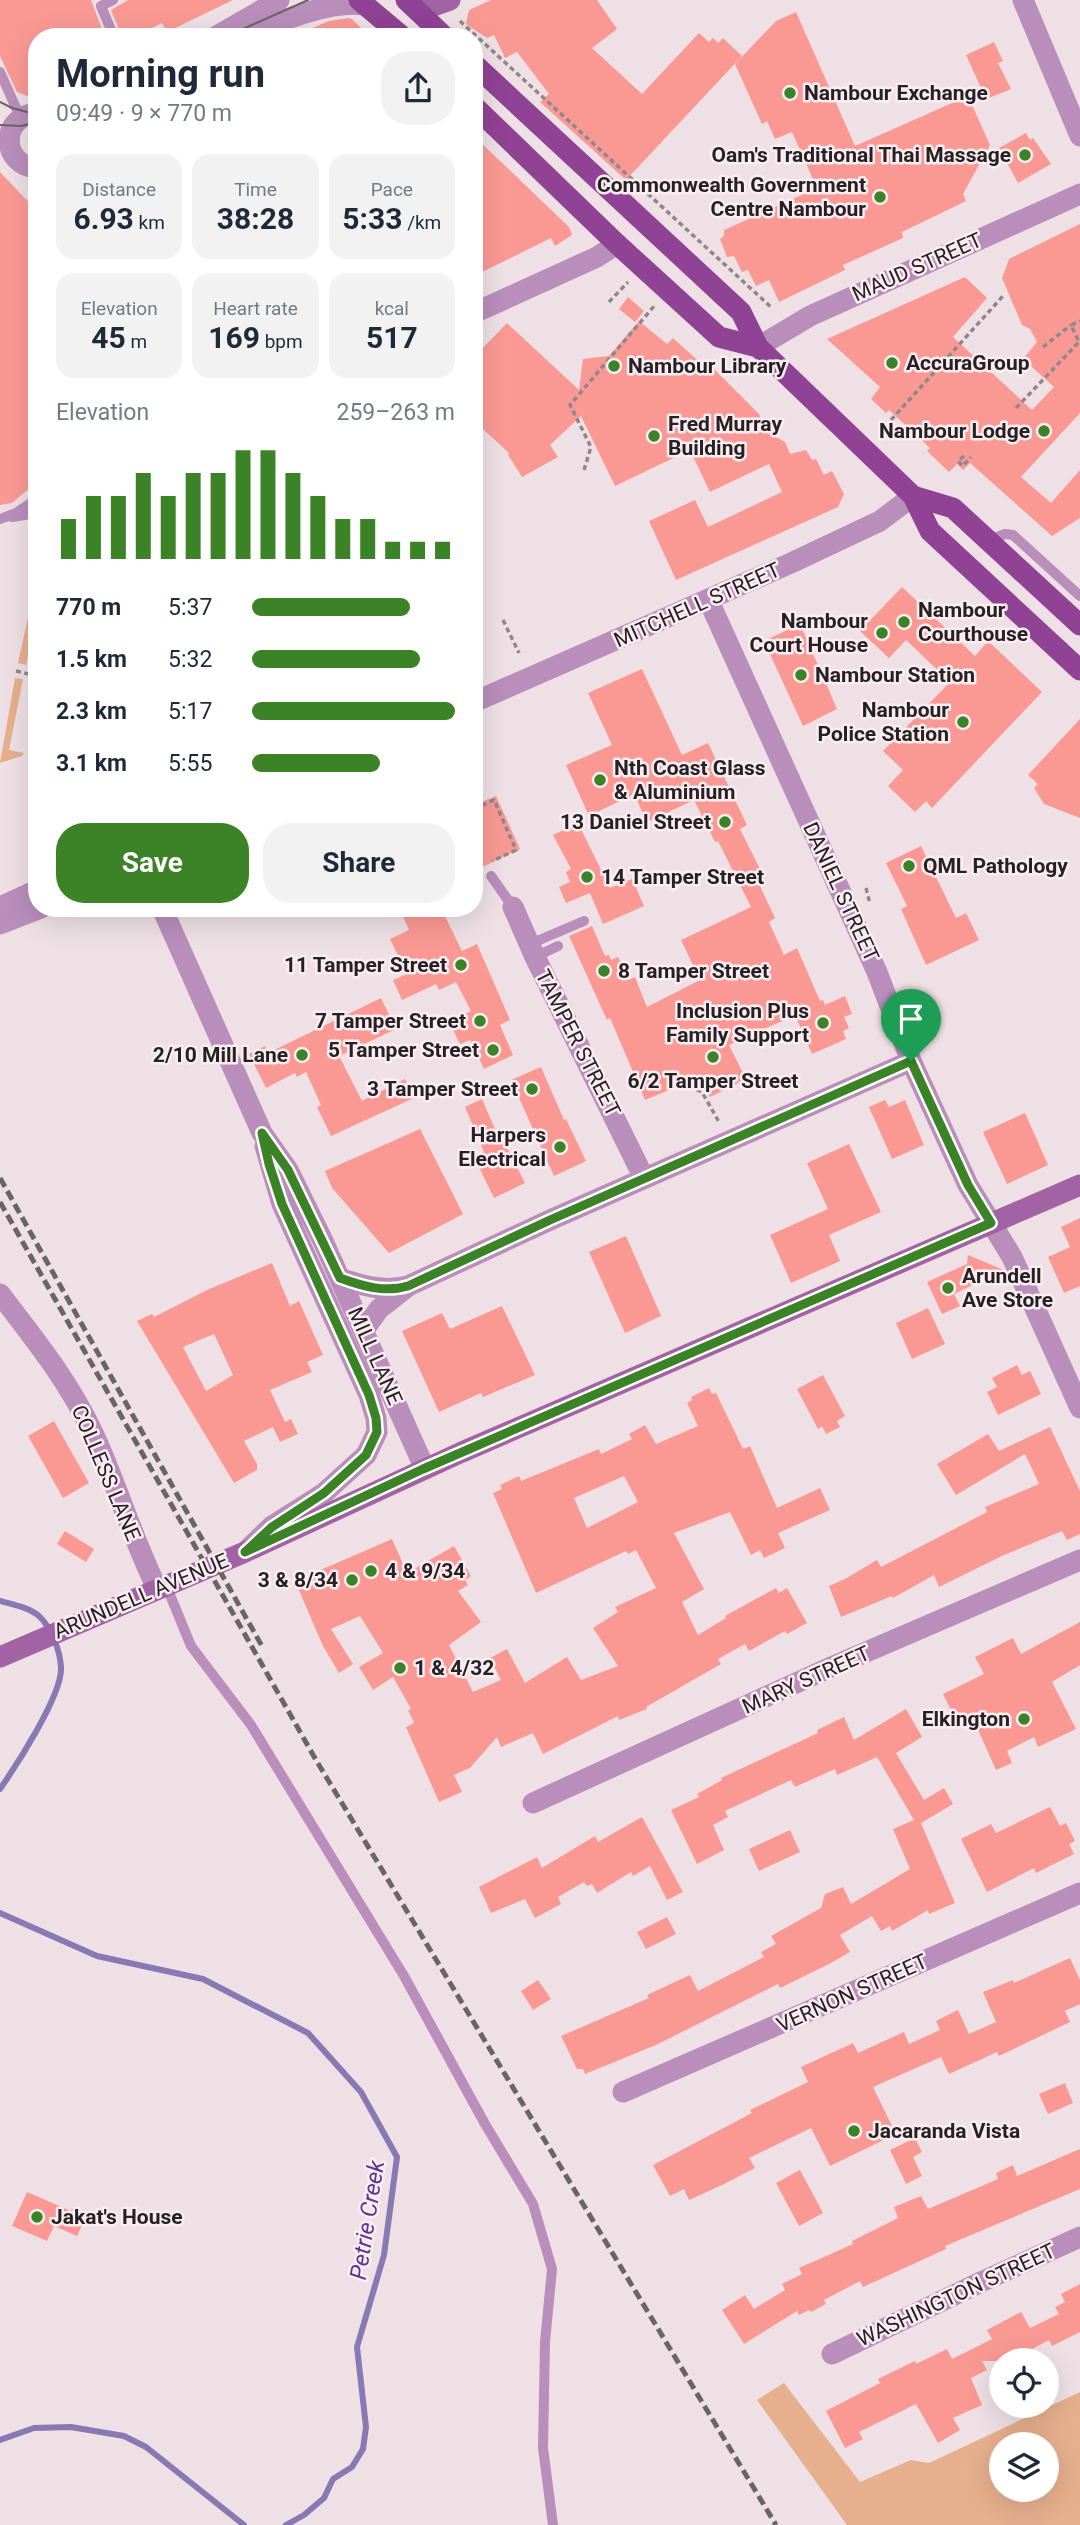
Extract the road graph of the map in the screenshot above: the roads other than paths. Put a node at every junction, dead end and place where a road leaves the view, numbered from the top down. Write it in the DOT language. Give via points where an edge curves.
graph roads {
  1 [pos="113,0"];
  2 [pos="279,0"];
  3 [pos="1023,0"];
  4 [pos="364,4"];
  5 [pos="322,5"];
  6 [pos="412,6"];
  7 [pos="452,7"];
  8 [pos="110,28"];
  9 [pos="231,28"];
  10 [pos="264,28"];
  11 [pos="392,28"];
  12 [pos="435,28"];
  13 [pos="0,72"];
  14 [pos="483,72"];
  15 [pos="28,109"];
  16 [pos="483,115"];
  17 [pos="28,116"];
  18 [pos="1080,136"];
  19 [pos="23,167"];
  20 [pos="1080,194"];
  21 [pos="640,219"];
  22 [pos="617,244"];
  23 [pos="483,309"];
  24 [pos="758,347"];
  25 [pos="912,496"];
  26 [pos="28,505"];
  27 [pos="28,514"];
  28 [pos="0,519"];
  29 [pos="989,540"];
  30 [pos="1080,596"];
  31 [pos="708,599"];
  32 [pos="1080,625"];
  33 [pos="1079,668"];
  34 [pos="483,698"];
  35 [pos="491,876"];
  36 [pos="28,894"];
  37 [pos="513,906"];
  38 [pos="0,907"];
  39 [pos="28,913"];
  40 [pos="166,917"];
  41 [pos="584,920"];
  42 [pos="0,924"];
  43 [pos="558,946"];
  44 [pos="532,950"];
  45 [pos="911,1061"];
  46 [pos="262,1133"];
  47 [pos="644,1178"];
  48 [pos="1080,1185"];
  49 [pos="991,1223"];
  50 [pos="340,1278"];
  51 [pos="408,1286"];
  52 [pos="0,1294"];
  53 [pos="364,1330"];
  54 [pos="1080,1408"];
  55 [pos="425,1469"];
  56 [pos="245,1552"];
  57 [pos="1080,1560"];
  58 [pos="161,1586"];
  59 [pos="3,1655"];
  60 [pos="533,1803"];
  61 [pos="1080,1893"];
  62 [pos="623,2092"];
  63 [pos="1080,2237"];
  64 [pos="832,2354"];
  65 [pos="554,2525"];
  1 -- 8 [label="lane" via="101,6"];
  2 -- 9 [label="street"];
  3 -- 18 [label="street"];
  4 -- 5 [label="street"];
  4 -- 6 [label="main road" via="390,13"];
  4 -- 11 [label="main road"];
  5 -- 10 [label="street"];
  6 -- 7 [label="main road"];
  6 -- 12 [label="main road"];
  13 -- 15 [label="lane"];
  14 -- 21 [label="main road"];
  16 -- 22 [label="main road"];
  17 -- 19 [label="street" via="11,127 8,142"];
  20 -- 24 [label="street, MAUD STREET" via="810,316"];
  21 -- 22 [label="main road"];
  21 -- 24 [label="main road" via="744,316"];
  22 -- 23 [label="street"];
  22 -- 24 [label="main road" via="719,337"];
  24 -- 25 [label="main road"];
  25 -- 29 [label="main road" via="953,508"];
  25 -- 31 [label="street, MITCHELL STREET" via="880,520"];
  25 -- 33 [label="main road" via="930,531"];
  26 -- 28 [label="lane"];
  27 -- 28 [label="lane"];
  29 -- 30 [label="lane" via="1013,535"];
  29 -- 32 [label="main road"];
  31 -- 34 [label="street, MITCHELL STREET"];
  31 -- 45 [label="street, DANIEL STREET" via="859,929"];
  35 -- 37 [label="lane"];
  36 -- 38 [label="street"];
  37 -- 44 [label="street, TAMPER STREET"];
  39 -- 42 [label="street"];
  40 -- 46 [label="street, MILL LANE"];
  41 -- 44 [label="lane"];
  43 -- 44 [label="lane"];
  44 -- 47 [label="street, TAMPER STREET"];
  45 -- 47 [label="street"];
  45 -- 49 [label="street, DANIEL STREET" via="968,1185"];
  46 -- 50 [label="street, MILL LANE" via="288,1170"];
  46 -- 56 [label="street, MILL LANE" via="279,1196 369,1395 377,1432 366,1455 337,1482 272,1527"];
  47 -- 51 [label="street"];
  48 -- 49 [label="main road, ARUNDELL AVENUE"];
  49 -- 54 [label="street, DANIEL STREET" via="1012,1256"];
  49 -- 55 [label="main road, ARUNDELL AVENUE"];
  50 -- 51 [label="street" via="379,1288"];
  50 -- 53 [label="street, MILL LANE"];
  51 -- 53 [label="street" via="379,1308"];
  52 -- 58 [label="street, COLLESS LANE" via="69,1389"];
  53 -- 55 [label="street, MILL LANE"];
  55 -- 56 [label="main road, ARUNDELL AVENUE"];
  56 -- 58 [label="main road, ARUNDELL AVENUE"];
  57 -- 60 [label="street, MARY STREET"];
  58 -- 59 [label="main road, ARUNDELL AVENUE"];
  58 -- 65 [label="lane" via="191,1646 251,1725 404,1976 533,2204 552,2269 543,2448"];
  61 -- 62 [label="street, VERNON STREET"];
  63 -- 64 [label="street, WASHINGTON STREET"];
}
